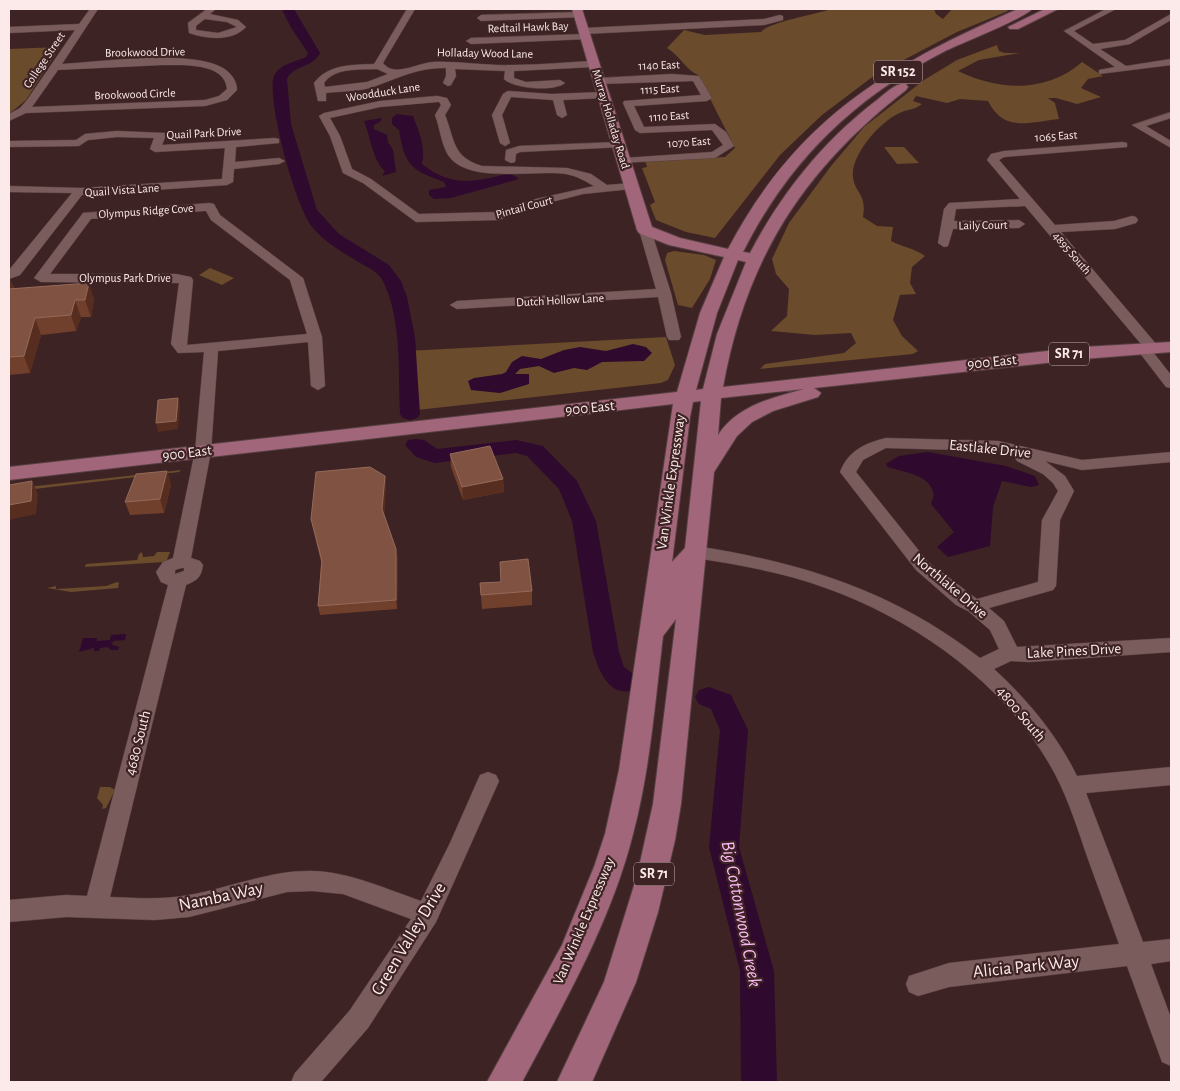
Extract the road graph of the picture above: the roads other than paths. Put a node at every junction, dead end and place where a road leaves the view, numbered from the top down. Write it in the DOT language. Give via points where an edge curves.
graph roads {
  1 [pos="94,9"];
  2 [pos="212,9"];
  3 [pos="411,9"];
  4 [pos="1027,9"];
  5 [pos="1053,9"];
  6 [pos="1112,9"];
  7 [pos="578,12"];
  8 [pos="1169,14"];
  9 [pos="203,16"];
  10 [pos="481,18"];
  11 [pos="780,18"];
  12 [pos="82,27"];
  13 [pos="9,30"];
  14 [pos="585,34"];
  15 [pos="471,41"];
  16 [pos="1092,47"];
  17 [pos="944,61"];
  18 [pos="1171,62"];
  19 [pos="450,64"];
  20 [pos="594,64"];
  21 [pos="378,66"];
  22 [pos="55,67"];
  23 [pos="1124,69"];
  24 [pos="557,70"];
  25 [pos="509,71"];
  26 [pos="1102,72"];
  27 [pos="397,74"];
  28 [pos="230,80"];
  29 [pos="913,80"];
  30 [pos="599,81"];
  31 [pos="448,83"];
  32 [pos="560,83"];
  33 [pos="603,94"];
  34 [pos="560,97"];
  35 [pos="707,98"];
  36 [pos="24,110"];
  37 [pos="562,115"];
  38 [pos="1171,115"];
  39 [pos="633,116"];
  40 [pos="9,118"];
  41 [pos="715,127"];
  42 [pos="275,141"];
  43 [pos="505,143"];
  44 [pos="9,144"];
  45 [pos="231,145"];
  46 [pos="619,145"];
  47 [pos="1123,145"];
  48 [pos="1171,145"];
  49 [pos="993,158"];
  50 [pos="511,160"];
  51 [pos="279,161"];
  52 [pos="624,161"];
  53 [pos="229,166"];
  54 [pos="631,186"];
  55 [pos="604,188"];
  56 [pos="9,189"];
  57 [pos="80,192"];
  58 [pos="1028,202"];
  59 [pos="87,216"];
  60 [pos="416,218"];
  61 [pos="1132,220"];
  62 [pos="1019,224"];
  63 [pos="948,225"];
  64 [pos="1052,229"];
  65 [pos="645,230"];
  66 [pos="944,243"];
  67 [pos="732,254"];
  68 [pos="753,258"];
  69 [pos="9,274"];
  70 [pos="664,293"];
  71 [pos="457,305"];
  72 [pos="314,337"];
  73 [pos="674,337"];
  74 [pos="1171,347"];
  75 [pos="211,348"];
  76 [pos="1148,348"];
  77 [pos="864,376"];
  78 [pos="1171,384"];
  79 [pos="318,386"];
  80 [pos="712,394"];
  81 [pos="684,397"];
  82 [pos="971,446"];
  83 [pos="204,451"];
  84 [pos="1171,456"];
  85 [pos="673,466"];
  86 [pos="848,472"];
  87 [pos="9,473"];
  88 [pos="704,473"];
  89 [pos="695,552"];
  90 [pos="975,606"];
  91 [pos="651,635"];
  92 [pos="1167,645"];
  93 [pos="1011,654"];
  94 [pos="980,667"];
  95 [pos="1171,776"];
  96 [pos="488,781"];
  97 [pos="1072,785"];
  98 [pos="96,905"];
  99 [pos="9,911"];
  100 [pos="428,914"];
  101 [pos="1171,950"];
  102 [pos="1135,954"];
  103 [pos="918,984"];
  104 [pos="1171,1053"];
  105 [pos="304,1082"];
  106 [pos="504,1082"];
  107 [pos="574,1082"];
  1 -- 12 [label="street, College Street"];
  2 -- 9 [label="street"];
  3 -- 21 [label="street" via="380,57"];
  4 -- 67 [label="main road, Van Winkle Expressway / SR 152" via="909,65 839,115 770,189"];
  5 -- 17 [label="main road"];
  6 -- 16 [label="street" via="1068,31"];
  7 -- 10 [label="street"];
  7 -- 14 [label="main road, Murray Holladay Road"];
  8 -- 16 [label="street" via="1124,43"];
  9 -- 9 [label="street" via="229,20 242,27 220,34 192,31 191,25"];
  11 -- 14 [label="street, Redtail Hawk Bay" via="764,22"];
  12 -- 13 [label="street"];
  12 -- 22 [label="street, College Street"];
  14 -- 15 [label="street, Redtail Hawk Bay"];
  14 -- 20 [label="main road, Murray Holladay Road"];
  16 -- 23 [label="street"];
  18 -- 23 [label="street"];
  19 -- 20 [label="street, Holladay Wood Lane" via="512,68"];
  19 -- 27 [label="street, Holladay Wood Lane" via="413,68"];
  19 -- 31 [label="street"];
  20 -- 30 [label="main road, Murray Holladay Road"];
  21 -- 27 [label="street"];
  21 -- 27 [label="street, Holladay Wood Lane" via="332,73 320,81 321,95 369,85"];
  22 -- 28 [label="street, Brookwood Drive" via="191,64 217,69"];
  22 -- 36 [label="street, College Street"];
  23 -- 26 [label="street"];
  24 -- 32 [label="street"];
  25 -- 32 [label="street" via="509,79 514,82"];
  28 -- 36 [label="street, Brookwood Circle" via="229,94 205,103"];
  29 -- 68 [label="main road, Van Winkle Expressway / SR 152" via="880,102 815,166 782,208"];
  30 -- 33 [label="main road, Murray Holladay Road"];
  30 -- 35 [label="street, 1140 East" via="696,78"];
  32 -- 34 [label="street"];
  33 -- 34 [label="street"];
  33 -- 46 [label="main road, Murray Holladay Road"];
  34 -- 37 [label="street"];
  34 -- 43 [label="street" via="508,94 497,115"];
  35 -- 39 [label="street, 1115 East" via="628,103"];
  36 -- 40 [label="street, College Street"];
  38 -- 48 [label="street" via="1137,125"];
  39 -- 41 [label="street, 1110 East" via="640,130"];
  41 -- 52 [label="street, 1070 East" via="729,146 716,155"];
  42 -- 45 [label="street, Quail Park Drive"];
  44 -- 45 [label="street, Quail Park Drive" via="79,143 86,136 125,134 161,136 155,149"];
  45 -- 53 [label="street, Quail Vista Lane"];
  46 -- 50 [label="street" via="519,150 510,152"];
  46 -- 52 [label="main road, Murray Holladay Road"];
  47 -- 49 [label="street, 1065 East" via="1004,154"];
  49 -- 58 [label="street, 4895 South"];
  51 -- 53 [label="street"];
  52 -- 54 [label="main road, Murray Holladay Road"];
  53 -- 57 [label="street, Quail Vista Lane" via="228,182"];
  54 -- 55 [label="street, Pintail Court"];
  54 -- 65 [label="main road, Murray Holladay Road"];
  55 -- 60 [label="street, Pintail Court" via="540,201 500,216"];
  55 -- 60 [label="street, Woodduck Lane" via="578,174 560,169 488,170 467,166 452,148 440,114 446,105 442,100 380,104 324,116 347,171 367,181"];
  56 -- 57 [label="street"];
  57 -- 69 [label="street, Quail Vista Lane" via="16,272"];
  58 -- 63 [label="street" via="954,206 950,209"];
  58 -- 64 [label="street, 4895 South"];
  59 -- 72 [label="street, Olympus Ridge Cove" via="210,206 215,217 296,278"];
  59 -- 75 [label="street, Olympus Park Drive" via="41,278 182,278 188,283 178,344 183,350"];
  61 -- 64 [label="street" via="1111,226"];
  62 -- 63 [label="street, Laily Court"];
  63 -- 66 [label="street"];
  64 -- 76 [label="street, 4895 South"];
  65 -- 67 [label="main road" via="675,242"];
  65 -- 70 [label="street, Murray Holladay Road"];
  67 -- 68 [label="main road"];
  67 -- 81 [label="main road, Van Winkle Expressway / SR 152" via="708,311"];
  68 -- 80 [label="main road, Van Winkle Expressway / SR 152" via="733,308"];
  70 -- 71 [label="street, Dutch Hollow Lane"];
  70 -- 73 [label="street, Murray Holladay Road"];
  72 -- 75 [label="street"];
  72 -- 79 [label="street, Olympus Ridge Cove"];
  74 -- 76 [label="main road, 900 East / SR 71"];
  75 -- 83 [label="street, 4680 South"];
  76 -- 77 [label="main road, 900 East / SR 71"];
  76 -- 78 [label="street, 4895 South"];
  77 -- 80 [label="main road, 900 East / SR 71"];
  77 -- 88 [label="main road, SR 71" via="768,406 750,416 729,433"];
  80 -- 81 [label="main road, 900 East / SR 71"];
  80 -- 88 [label="main road, Van Winkle Expressway"];
  81 -- 83 [label="main road, 900 East"];
  81 -- 85 [label="main road, Van Winkle Expressway"];
  82 -- 84 [label="street, Eastlake Drive" via="1021,450 1082,465"];
  82 -- 86 [label="street, Eastlake Drive" via="886,443 866,450"];
  82 -- 90 [label="street" via="1034,462 1053,474 1066,491 1051,520 1047,586"];
  83 -- 87 [label="main road, 900 East"];
  83 -- 98 [label="street, 4680 South" via="180,571"];
  85 -- 89 [label="main road" via="681,500 682,536"];
  85 -- 91 [label="main road, Van Winkle Expressway"];
  86 -- 90 [label="street, Northlake Drive" via="915,558 963,600"];
  88 -- 89 [label="main road, Van Winkle Expressway / SR 71"];
  89 -- 91 [label="main road" via="681,564 671,607"];
  89 -- 94 [label="street, 4800 South" via="770,565 860,594 919,623"];
  89 -- 107 [label="main road, Van Winkle Expressway / SR 71" via="656,865 618,990"];
  90 -- 93 [label="street, Northlake Drive" via="997,626"];
  91 -- 106 [label="main road, Van Winkle Expressway" via="631,778 609,867 574,953"];
  92 -- 93 [label="street, Lake Pines Drive"];
  93 -- 94 [label="street, Lake Pines Drive"];
  94 -- 97 [label="street, 4800 South" via="1040,733"];
  95 -- 97 [label="street"];
  96 -- 100 [label="street, Green Valley Drive" via="463,844"];
  97 -- 102 [label="street, 4800 South"];
  98 -- 99 [label="street, Namba Way"];
  98 -- 100 [label="street, Namba Way" via="155,909 189,906 287,882 312,881 343,884"];
  100 -- 105 [label="street, Green Valley Drive" via="359,1019"];
  101 -- 102 [label="street, Alicia Park Way"];
  102 -- 103 [label="street, Alicia Park Way" via="949,975"];
  102 -- 104 [label="street, 4800 South"];
}
